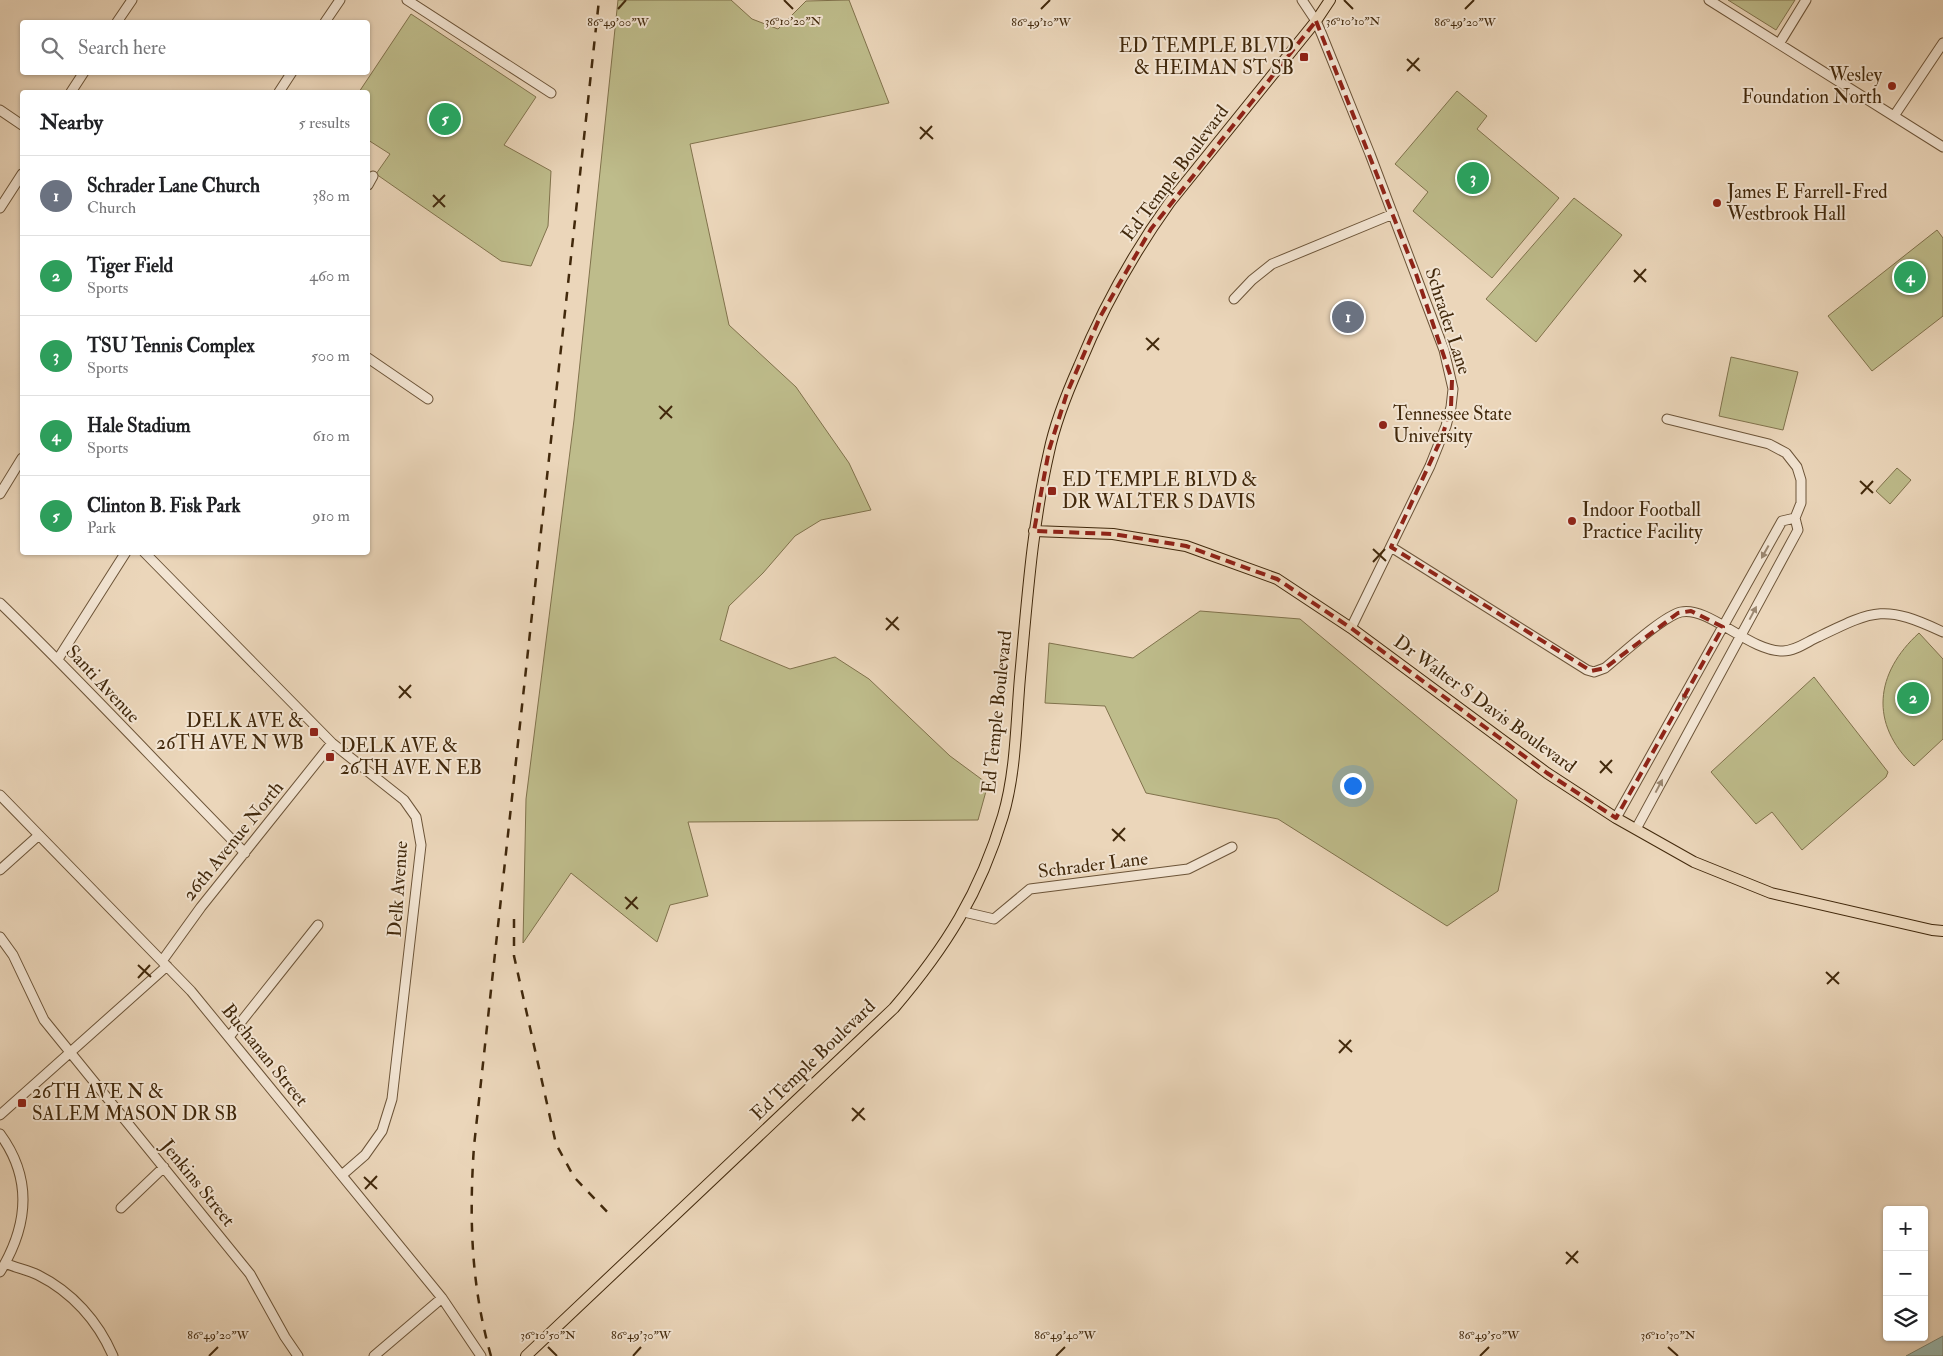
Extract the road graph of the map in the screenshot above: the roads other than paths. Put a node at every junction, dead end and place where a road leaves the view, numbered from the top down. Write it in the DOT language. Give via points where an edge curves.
graph roads {
  1 [pos="132,0"];
  2 [pos="340,0"];
  3 [pos="407,0"];
  4 [pos="1302,0"];
  5 [pos="1330,0"];
  6 [pos="1710,0"];
  7 [pos="1806,0"];
  8 [pos="118,20"];
  9 [pos="326,20"];
  10 [pos="1316,21"];
  11 [pos="1943,42"];
  12 [pos="1779,44"];
  13 [pos="82,75"];
  14 [pos="290,75"];
  15 [pos="72,90"];
  16 [pos="280,90"];
  17 [pos="551,93"];
  18 [pos="0,110"];
  19 [pos="1894,116"];
  20 [pos="20,124"];
  21 [pos="1943,147"];
  22 [pos="373,176"];
  23 [pos="20,177"];
  24 [pos="370,181"];
  25 [pos="0,208"];
  26 [pos="1393,214"];
  27 [pos="1234,299"];
  28 [pos="370,359"];
  29 [pos="428,399"];
  30 [pos="1667,419"];
  31 [pos="20,461"];
  32 [pos="0,494"];
  33 [pos="1796,518"];
  34 [pos="1034,531"];
  35 [pos="1391,547"];
  36 [pos="124,555"];
  37 [pos="147,555"];
  38 [pos="0,603"];
  39 [pos="1723,627"];
  40 [pos="1351,628"];
  41 [pos="1943,632"];
  42 [pos="1740,636"];
  43 [pos="58,659"];
  44 [pos="332,743"];
  45 [pos="0,795"];
  46 [pos="1616,818"];
  47 [pos="1636,829"];
  48 [pos="39,835"];
  49 [pos="1232,846"];
  50 [pos="244,853"];
  51 [pos="0,870"];
  52 [pos="964,912"];
  53 [pos="318,925"];
  54 [pos="1943,931"];
  55 [pos="0,937"];
  56 [pos="165,964"];
  57 [pos="229,1037"];
  58 [pos="71,1053"];
  59 [pos="0,1115"];
  60 [pos="0,1134"];
  61 [pos="164,1167"];
  62 [pos="342,1175"];
  63 [pos="121,1208"];
  64 [pos="5,1263"];
  65 [pos="0,1272"];
  66 [pos="442,1298"];
  67 [pos="113,1356"];
  68 [pos="298,1356"];
  69 [pos="374,1356"];
  70 [pos="481,1356"];
  71 [pos="526,1356"];
  1 -- 8 [label="street"];
  2 -- 9 [label="street"];
  3 -- 17 [label="street"];
  4 -- 10 [label="street, Schrader Lane"];
  5 -- 10 [label="main road, Ed Temple Boulevard"];
  6 -- 12 [label="street"];
  7 -- 12 [label="street"];
  10 -- 26 [label="street, Schrader Lane"];
  10 -- 34 [label="main road, Ed Temple Boulevard" via="1170,202 1116,284 1067,393 1049,450"];
  11 -- 19 [label="street"];
  12 -- 19 [label="street"];
  13 -- 15 [label="street"];
  14 -- 16 [label="street"];
  18 -- 20 [label="street"];
  19 -- 21 [label="street"];
  22 -- 24 [label="street"];
  23 -- 25 [label="street"];
  26 -- 27 [label="street" via="1272,264"];
  26 -- 35 [label="street, Schrader Lane" via="1444,350 1453,389 1442,437"];
  28 -- 29 [label="street"];
  30 -- 33 [label="street" via="1769,444 1786,453 1797,467 1801,480 1802,503"];
  31 -- 32 [label="street"];
  33 -- 39 [label="street, one-way" via="1782,521"];
  42 -- 33 [label="street, one-way" via="1798,530"];
  34 -- 40 [label="main road, Dr Walter S Davis Boulevard" via="1114,534 1186,546 1277,579"];
  34 -- 52 [label="main road, Ed Temple Boulevard" via="1012,770 1003,814 982,876"];
  35 -- 39 [label="street" via="1591,671 1605,668 1678,613 1691,611"];
  35 -- 40 [label="street, Schrader Lane"];
  36 -- 43 [label="street"];
  37 -- 44 [label="street, Delk Avenue"];
  38 -- 43 [label="street, Santi Avenue"];
  39 -- 42 [label="street"];
  39 -- 46 [label="street, one-way"];
  40 -- 46 [label="main road, Dr Walter S Davis Boulevard" via="1547,773"];
  41 -- 42 [label="street" via="1907,617 1882,612 1856,618 1788,650 1764,647"];
  47 -- 42 [label="street, one-way"];
  43 -- 50 [label="street, Santi Avenue"];
  44 -- 50 [label="street, 26th Avenue North"];
  44 -- 62 [label="street, Delk Avenue" via="404,800 416,817 421,845 392,1099 382,1131 365,1155"];
  45 -- 48 [label="street, Buchanan Street"];
  46 -- 47 [label="main road, Dr Walter S Davis Boulevard"];
  47 -- 54 [label="main road, Dr Walter S Davis Boulevard" via="1694,862 1772,893"];
  48 -- 51 [label="street"];
  48 -- 56 [label="street, Buchanan Street"];
  49 -- 52 [label="street, Schrader Lane" via="1188,869 1030,889 994,918"];
  50 -- 56 [label="street, 26th Avenue North" via="201,907"];
  52 -- 71 [label="main road, Ed Temple Boulevard" via="924,973 894,1008"];
  53 -- 57 [label="street"];
  55 -- 58 [label="street, Jenkins Street" via="14,955 44,1020"];
  56 -- 57 [label="street, Buchanan Street"];
  56 -- 58 [label="street, 26th Avenue North"];
  57 -- 62 [label="street, Buchanan Street"];
  58 -- 59 [label="street, 26th Avenue North"];
  58 -- 61 [label="street, Jenkins Street"];
  60 -- 64 [label="street" via="17,1163 24,1194 21,1221"];
  61 -- 63 [label="street"];
  61 -- 68 [label="street, Jenkins Street" via="250,1274"];
  62 -- 66 [label="street, Buchanan Street"];
  64 -- 65 [label="street"];
  64 -- 67 [label="street" via="38,1275 76,1302 98,1327"];
  66 -- 69 [label="street"];
  66 -- 70 [label="street, Buchanan Street"];
}
